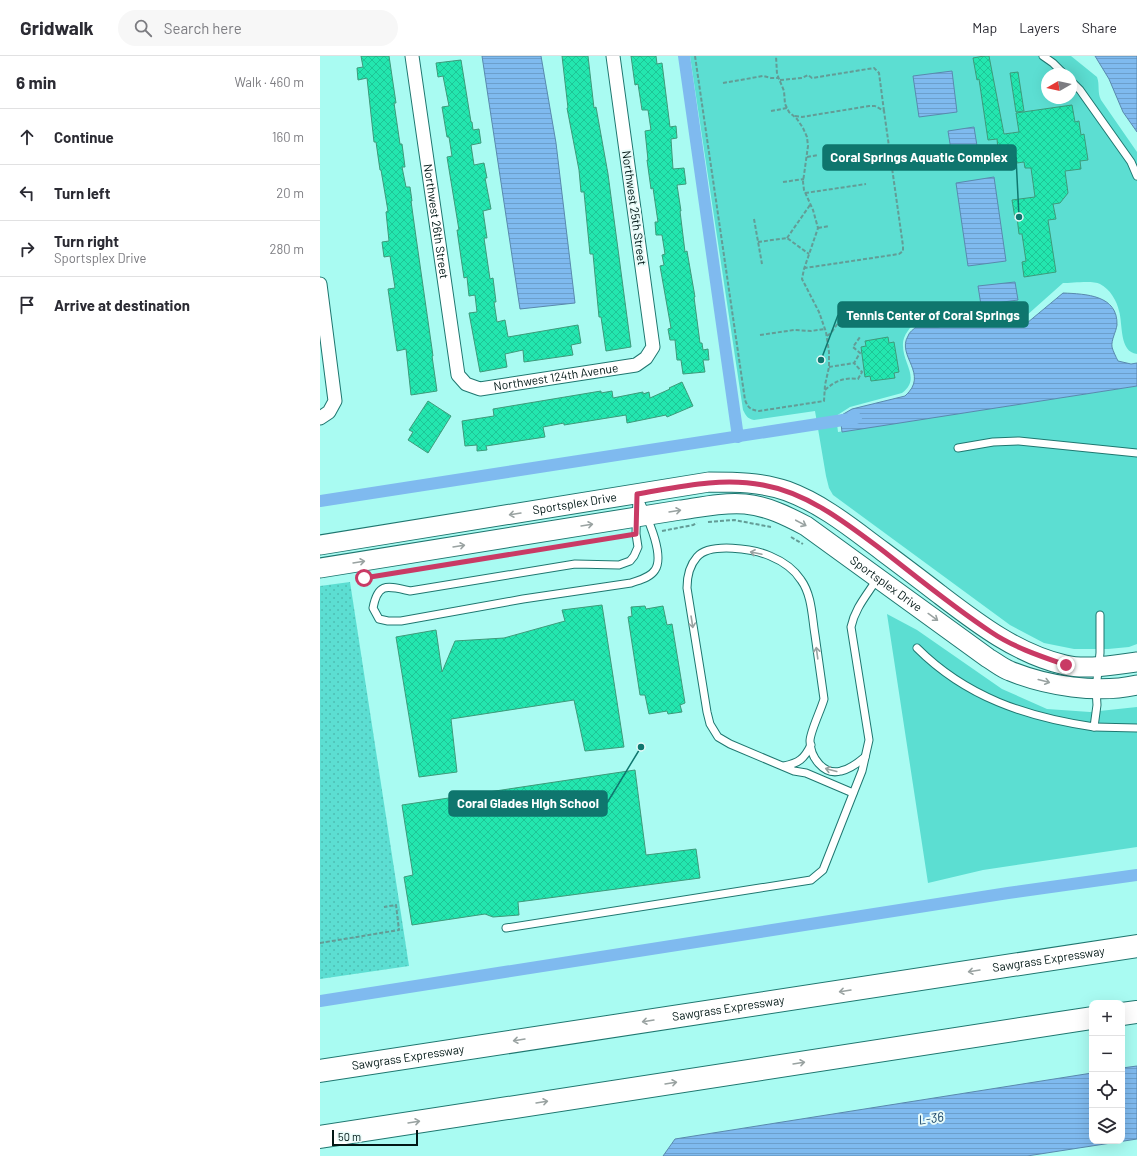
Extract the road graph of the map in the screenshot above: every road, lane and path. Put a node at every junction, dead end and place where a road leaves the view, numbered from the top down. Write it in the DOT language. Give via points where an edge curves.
graph roads {
  1 [pos="412,56"];
  2 [pos="613,56"];
  3 [pos="695,56"];
  4 [pos="776,56"];
  5 [pos="1043,56"];
  6 [pos="1058,68"];
  7 [pos="779,79"];
  8 [pos="723,83"];
  9 [pos="1077,87"];
  10 [pos="787,108"];
  11 [pos="771,111"];
  12 [pos="884,111"];
  13 [pos="793,116"];
  14 [pos="818,155"];
  15 [pos="807,157"];
  16 [pos="1137,176"];
  17 [pos="804,179"];
  18 [pos="783,182"];
  19 [pos="866,184"];
  20 [pos="805,193"];
  21 [pos="810,205"];
  22 [pos="754,219"];
  23 [pos="829,226"];
  24 [pos="818,228"];
  25 [pos="787,238"];
  26 [pos="758,242"];
  27 [pos="809,254"];
  28 [pos="762,264"];
  29 [pos="804,268"];
  30 [pos="320,290"];
  31 [pos="842,316"];
  32 [pos="825,329"];
  33 [pos="760,335"];
  34 [pos="827,336"];
  35 [pos="860,337"];
  36 [pos="646,358"];
  37 [pos="854,363"];
  38 [pos="828,367"];
  39 [pos="466,384"];
  40 [pos="824,391"];
  41 [pos="324,415"];
  42 [pos="958,448"];
  43 [pos="1137,453"];
  44 [pos="637,494"];
  45 [pos="703,520"];
  46 [pos="640,522"];
  47 [pos="698,522"];
  48 [pos="771,527"];
  49 [pos="654,533"];
  50 [pos="791,536"];
  51 [pos="320,545"];
  52 [pos="809,548"];
  53 [pos="320,568"];
  54 [pos="879,578"];
  55 [pos="357,579"];
  56 [pos="1100,615"];
  57 [pos="917,648"];
  58 [pos="1137,662"];
  59 [pos="1098,667"];
  60 [pos="1137,685"];
  61 [pos="1096,689"];
  62 [pos="1094,727"];
  63 [pos="1137,728"];
  64 [pos="811,745"];
  65 [pos="865,757"];
  66 [pos="784,766"];
  67 [pos="854,792"];
  68 [pos="384,907"];
  69 [pos="506,928"];
  70 [pos="320,943"];
  71 [pos="1137,946"];
  72 [pos="1137,1012"];
  73 [pos="1125,1014"];
  74 [pos="1089,1018"];
  75 [pos="320,1071"];
  76 [pos="320,1137"];
  1 -- 39 [label="street, Northwest 26th Street" via="458,375"];
  2 -- 36 [label="street, Northwest 25th Street" via="653,347"];
  3 -- 40 [label="path" via="747,405 752,410 759,411 824,401"];
  4 -- 7 [label="path"];
  5 -- 6 [label="lane"];
  7 -- 8 [label="path" via="763,76"];
  7 -- 10 [label="path"];
  7 -- 12 [label="path" via="808,76 812,78 874,68 879,73"];
  9 -- 16 [label="lane" via="1131,162"];
  10 -- 11 [label="path"];
  10 -- 13 [label="path"];
  12 -- 13 [label="path" via="869,106 802,117"];
  12 -- 29 [label="path" via="903,251 899,254"];
  13 -- 15 [label="path" via="804,128"];
  14 -- 15 [label="path"];
  15 -- 17 [label="path"];
  17 -- 18 [label="path"];
  17 -- 20 [label="path"];
  19 -- 20 [label="path"];
  20 -- 21 [label="path"];
  21 -- 24 [label="path"];
  21 -- 25 [label="path"];
  22 -- 26 [label="path"];
  23 -- 24 [label="path"];
  24 -- 27 [label="path"];
  25 -- 26 [label="path"];
  25 -- 27 [label="path"];
  26 -- 28 [label="path"];
  27 -- 29 [label="path"];
  29 -- 32 [label="path" via="802,279"];
  30 -- 41 [label="street" via="335,401"];
  31 -- 34 [label="path"];
  32 -- 33 [label="path"];
  32 -- 34 [label="path"];
  34 -- 38 [label="path"];
  35 -- 37 [label="path" via="853,347 860,353"];
  36 -- 39 [label="street, Northwest 124th Avenue" via="636,364 480,389"];
  37 -- 38 [label="path"];
  37 -- 40 [label="path" via="862,372 858,379 842,379"];
  38 -- 40 [label="path"];
  42 -- 43 [label="lane" via="1018,441"];
  44 -- 46 [label="lane"];
  44 -- 51 [label="street, Sportsplex Drive, one-way"];
  44 -- 59 [label="street, Sportsplex Drive" via="709,482 764,485 787,491 820,507 851,527 992,633 1035,655 1066,665"];
  45 -- 48 [label="path" via="734,520"];
  46 -- 49 [label="lane"];
  46 -- 49 [label="lane" via="638,547 634,556 630,561 619,565 575,564 410,591 384,587 379,590 373,608 380,619 401,621 631,582 648,577 655,571 658,563"];
  53 -- 46 [label="street, Sportsplex Drive, one-way"];
  46 -- 54 [label="street, Sportsplex Drive, one-way" via="718,505 744,504 766,508 806,526"];
  46 -- 55 [label="path"];
  47 -- 49 [label="path"];
  50 -- 52 [label="path"];
  54 -- 61 [label="street, Sportsplex Drive, one-way" via="988,658 1009,670 1065,686"];
  54 -- 65 [label="lane" via="859,605 851,627 869,740"];
  56 -- 59 [label="lane"];
  57 -- 62 [label="lane" via="948,675 1002,705 1059,722"];
  58 -- 59 [label="street, Sportsplex Drive"];
  59 -- 61 [label="lane"];
  60 -- 61 [label="street, Sportsplex Drive"];
  61 -- 62 [label="lane"];
  62 -- 63 [label="lane"];
  65 -- 64 [label="lane, one-way" via="854,766 840,772 827,770 818,764"];
  64 -- 66 [label="lane" via="806,755 796,764"];
  64 -- 66 [label="lane, one-way" via="810,740 824,699 809,596 802,580 789,566 770,556 725,548 710,550 698,556 687,578 687,588 710,724 718,737 730,744"];
  65 -- 67 [label="lane"];
  66 -- 67 [label="lane"];
  67 -- 69 [label="lane" via="823,870 811,880"];
  68 -- 70 [label="path" via="396,905 399,930"];
  71 -- 75 [label="highway, Sawgrass Expressway, one-way"];
  72 -- 73 [label="highway"];
  76 -- 74 [label="highway, one-way"];
}
